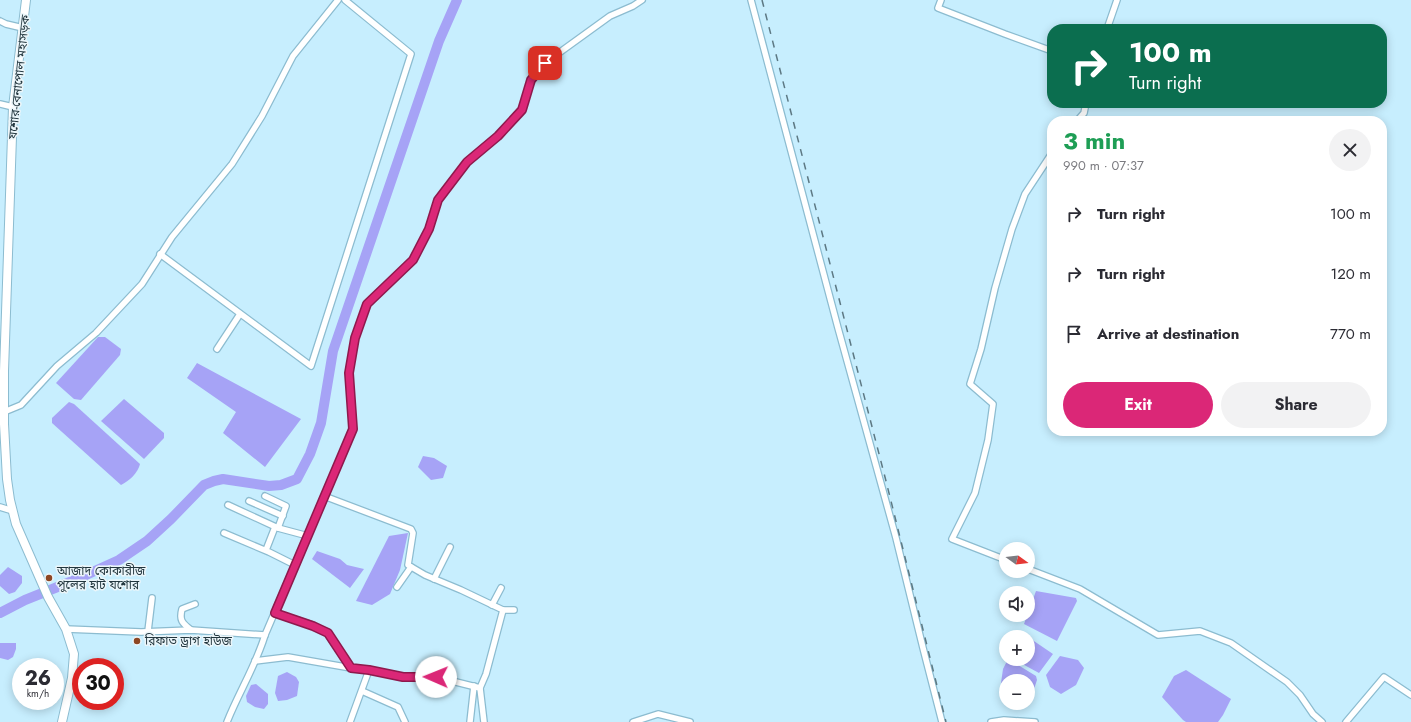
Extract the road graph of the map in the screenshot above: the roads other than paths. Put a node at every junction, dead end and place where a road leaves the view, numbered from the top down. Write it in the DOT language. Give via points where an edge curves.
graph roads {
  1 [pos="26,0"];
  2 [pos="338,0"];
  3 [pos="345,0"];
  4 [pos="642,0"];
  5 [pos="751,0"];
  6 [pos="941,0"];
  7 [pos="1117,0"];
  8 [pos="0,21"];
  9 [pos="1109,24"];
  10 [pos="23,28"];
  11 [pos="1047,49"];
  12 [pos="0,104"];
  13 [pos="13,107"];
  14 [pos="1047,161"];
  15 [pos="160,254"];
  16 [pos="240,314"];
  17 [pos="217,349"];
  18 [pos="4,412"];
  19 [pos="265,496"];
  20 [pos="324,496"];
  21 [pos="249,502"];
  22 [pos="228,505"];
  23 [pos="0,507"];
  24 [pos="13,511"];
  25 [pos="283,516"];
  26 [pos="277,528"];
  27 [pos="224,533"];
  28 [pos="308,536"];
  29 [pos="450,547"];
  30 [pos="266,550"];
  31 [pos="999,557"];
  32 [pos="295,565"];
  33 [pos="411,567"];
  34 [pos="1035,572"];
  35 [pos="434,579"];
  36 [pos="397,587"];
  37 [pos="501,588"];
  38 [pos="152,598"];
  39 [pos="195,604"];
  40 [pos="492,605"];
  41 [pos="503,610"];
  42 [pos="514,610"];
  43 [pos="275,613"];
  44 [pos="66,629"];
  45 [pos="191,630"];
  46 [pos="148,632"];
  47 [pos="265,635"];
  48 [pos="255,661"];
  49 [pos="351,668"];
  50 [pos="369,670"];
  51 [pos="474,686"];
  52 [pos="480,688"];
  53 [pos="362,691"];
  54 [pos="1411,695"];
  55 [pos="62,722"];
  56 [pos="227,722"];
  57 [pos="350,722"];
  58 [pos="405,722"];
  59 [pos="470,722"];
  60 [pos="484,722"];
  61 [pos="633,722"];
  62 [pos="690,722"];
  63 [pos="942,722"];
  64 [pos="992,722"];
  65 [pos="1034,722"];
  66 [pos="1322,722"];
  67 [pos="1346,722"];
  1 -- 10 [label="highway, যশোর-বেনাপোল মহাসড়ক"];
  2 -- 15 [label="street" via="293,56 262,116 232,164"];
  3 -- 16 [label="street" via="411,54 311,366"];
  4 -- 20 [label="street" via="610,16 545,63 531,80 522,110 498,136 467,162 438,200 429,229 413,260 367,304 355,338 349,373 353,429"];
  5 -- 63 [label="street" via="894,530"];
  6 -- 11 [label="street" via="938,8"];
  7 -- 9 [label="street"];
  8 -- 10 [label="street"];
  10 -- 13 [label="highway, যশোর-বেনাপোল মহাসড়ক"];
  12 -- 13 [label="street"];
  13 -- 18 [label="highway, যশোর-বেনাপোল মহাসড়ক"];
  14 -- 31 [label="street" via="1025,194 1012,229 970,384 993,404 988,440 975,493 952,539"];
  15 -- 16 [label="street"];
  15 -- 18 [label="street" via="142,284 96,332 57,366 21,405"];
  16 -- 17 [label="street"];
  18 -- 24 [label="highway, যশোর-বেনাপোল মহাসড়ক" via="7,479"];
  19 -- 25 [label="street" via="286,506"];
  20 -- 28 [label="street"];
  20 -- 33 [label="street" via="411,529 413,533 408,565"];
  21 -- 25 [label="street"];
  22 -- 26 [label="street"];
  23 -- 24 [label="street"];
  24 -- 44 [label="highway, যশোর-বেনাপোল মহাসড়ক" via="16,524 48,597"];
  25 -- 26 [label="street"];
  26 -- 28 [label="street"];
  26 -- 30 [label="street"];
  27 -- 30 [label="street"];
  28 -- 32 [label="street"];
  29 -- 35 [label="street"];
  30 -- 32 [label="street"];
  32 -- 43 [label="street"];
  33 -- 35 [label="street"];
  33 -- 36 [label="street"];
  34 -- 66 [label="street" via="1080,589 1158,635 1200,631 1231,643 1287,682"];
  35 -- 40 [label="street"];
  37 -- 40 [label="street"];
  38 -- 46 [label="street"];
  39 -- 45 [label="street" via="182,609 180,616 183,624"];
  40 -- 41 [label="street"];
  41 -- 42 [label="street"];
  41 -- 52 [label="street"];
  43 -- 47 [label="street"];
  43 -- 49 [label="street" via="328,633"];
  44 -- 46 [label="street"];
  44 -- 55 [label="highway, যশোর-বেনাপোল মহাসড়ক" via="74,662"];
  45 -- 46 [label="street"];
  45 -- 47 [label="street"];
  47 -- 48 [label="street"];
  48 -- 49 [label="street" via="288,657"];
  48 -- 56 [label="street"];
  49 -- 50 [label="street"];
  50 -- 51 [label="street" via="403,677 436,677"];
  50 -- 53 [label="street"];
  51 -- 52 [label="street"];
  51 -- 59 [label="street"];
  52 -- 60 [label="street"];
  53 -- 57 [label="street"];
  53 -- 58 [label="street" via="398,708"];
  54 -- 67 [label="street" via="1384,677"];
  61 -- 62 [label="street" via="658,714"];
  64 -- 65 [label="street"];
}
